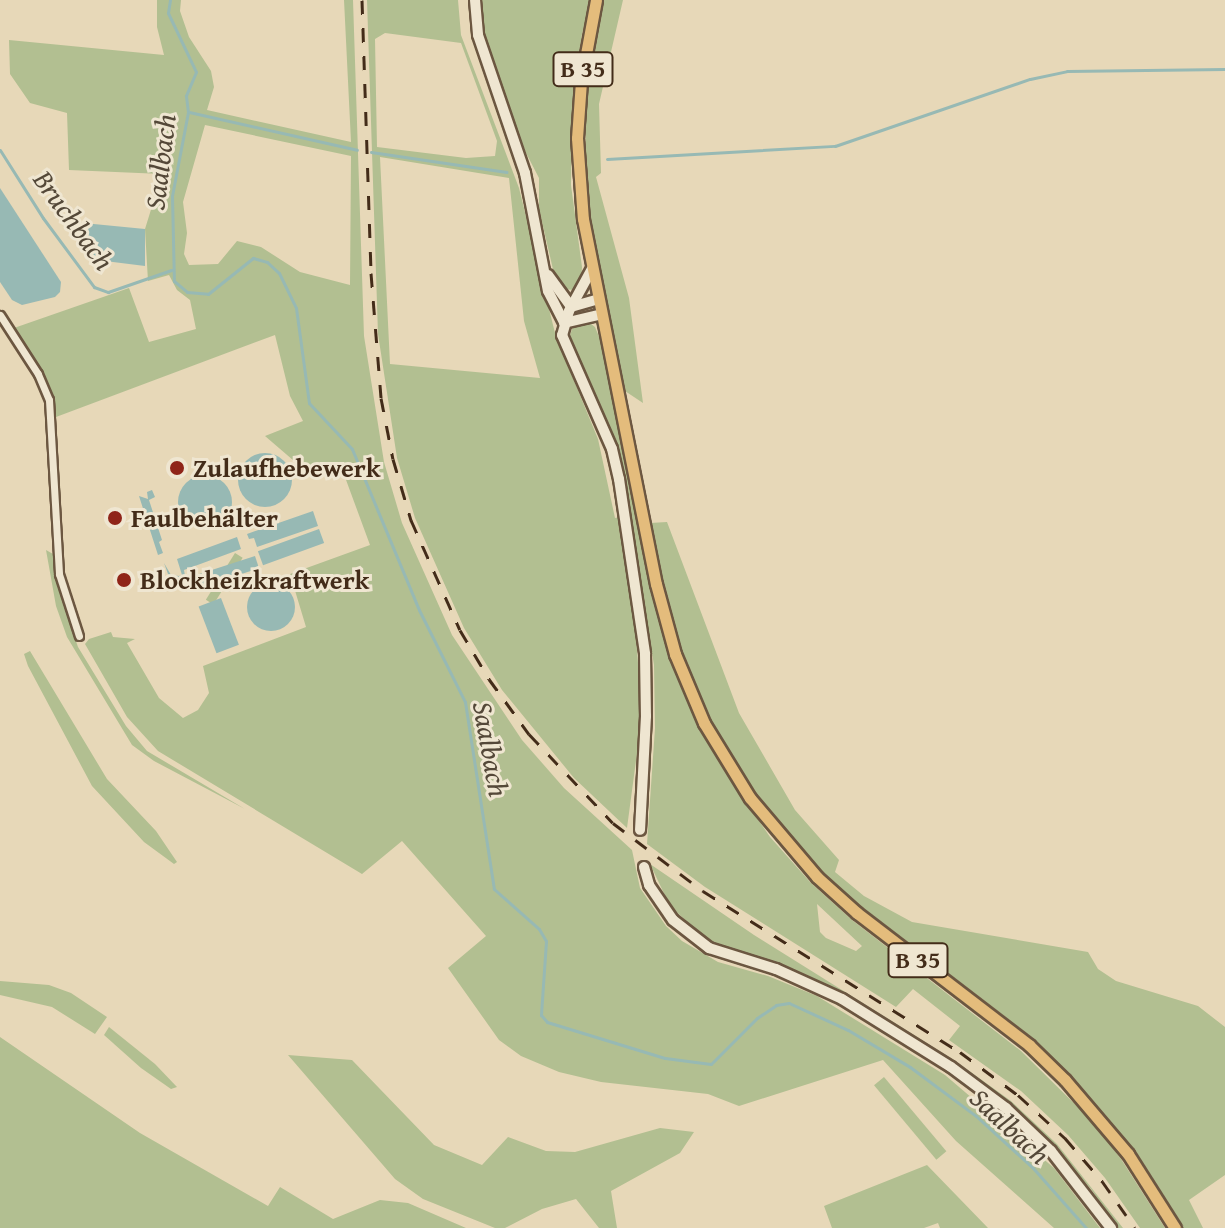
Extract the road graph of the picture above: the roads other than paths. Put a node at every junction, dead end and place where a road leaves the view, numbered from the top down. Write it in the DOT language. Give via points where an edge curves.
graph roads {
  1 [pos="475,0"];
  2 [pos="596,0"];
  3 [pos="544,266"];
  4 [pos="593,267"];
  5 [pos="599,299"];
  6 [pos="571,307"];
  7 [pos="602,314"];
  8 [pos="0,315"];
  9 [pos="564,323"];
  10 [pos="79,636"];
  11 [pos="640,830"];
  12 [pos="644,867"];
  13 [pos="1111,1228"];
  14 [pos="1175,1228"];
  1 -- 3 [label="main road" via="478,35 525,173"];
  2 -- 4 [label="main road, B 35" via="577,138 583,219"];
  3 -- 6 [label="main road"];
  3 -- 9 [label="main road" via="548,291"];
  4 -- 5 [label="main road, B 35"];
  4 -- 6 [label="main road"];
  5 -- 6 [label="main road"];
  5 -- 7 [label="main road, B 35"];
  6 -- 9 [label="main road"];
  7 -- 9 [label="main road"];
  7 -- 14 [label="main road, B 35" via="668,631 693,699 728,765 817,877 1029,1045 1065,1080 1128,1154"];
  8 -- 10 [label="street" via="49,400 59,574"];
  9 -- 11 [label="main road" via="563,341 612,449 619,479 645,654"];
  12 -- 13 [label="main road" via="649,885 673,920 709,948 776,969 842,999 1006,1108 1051,1151"];
}
